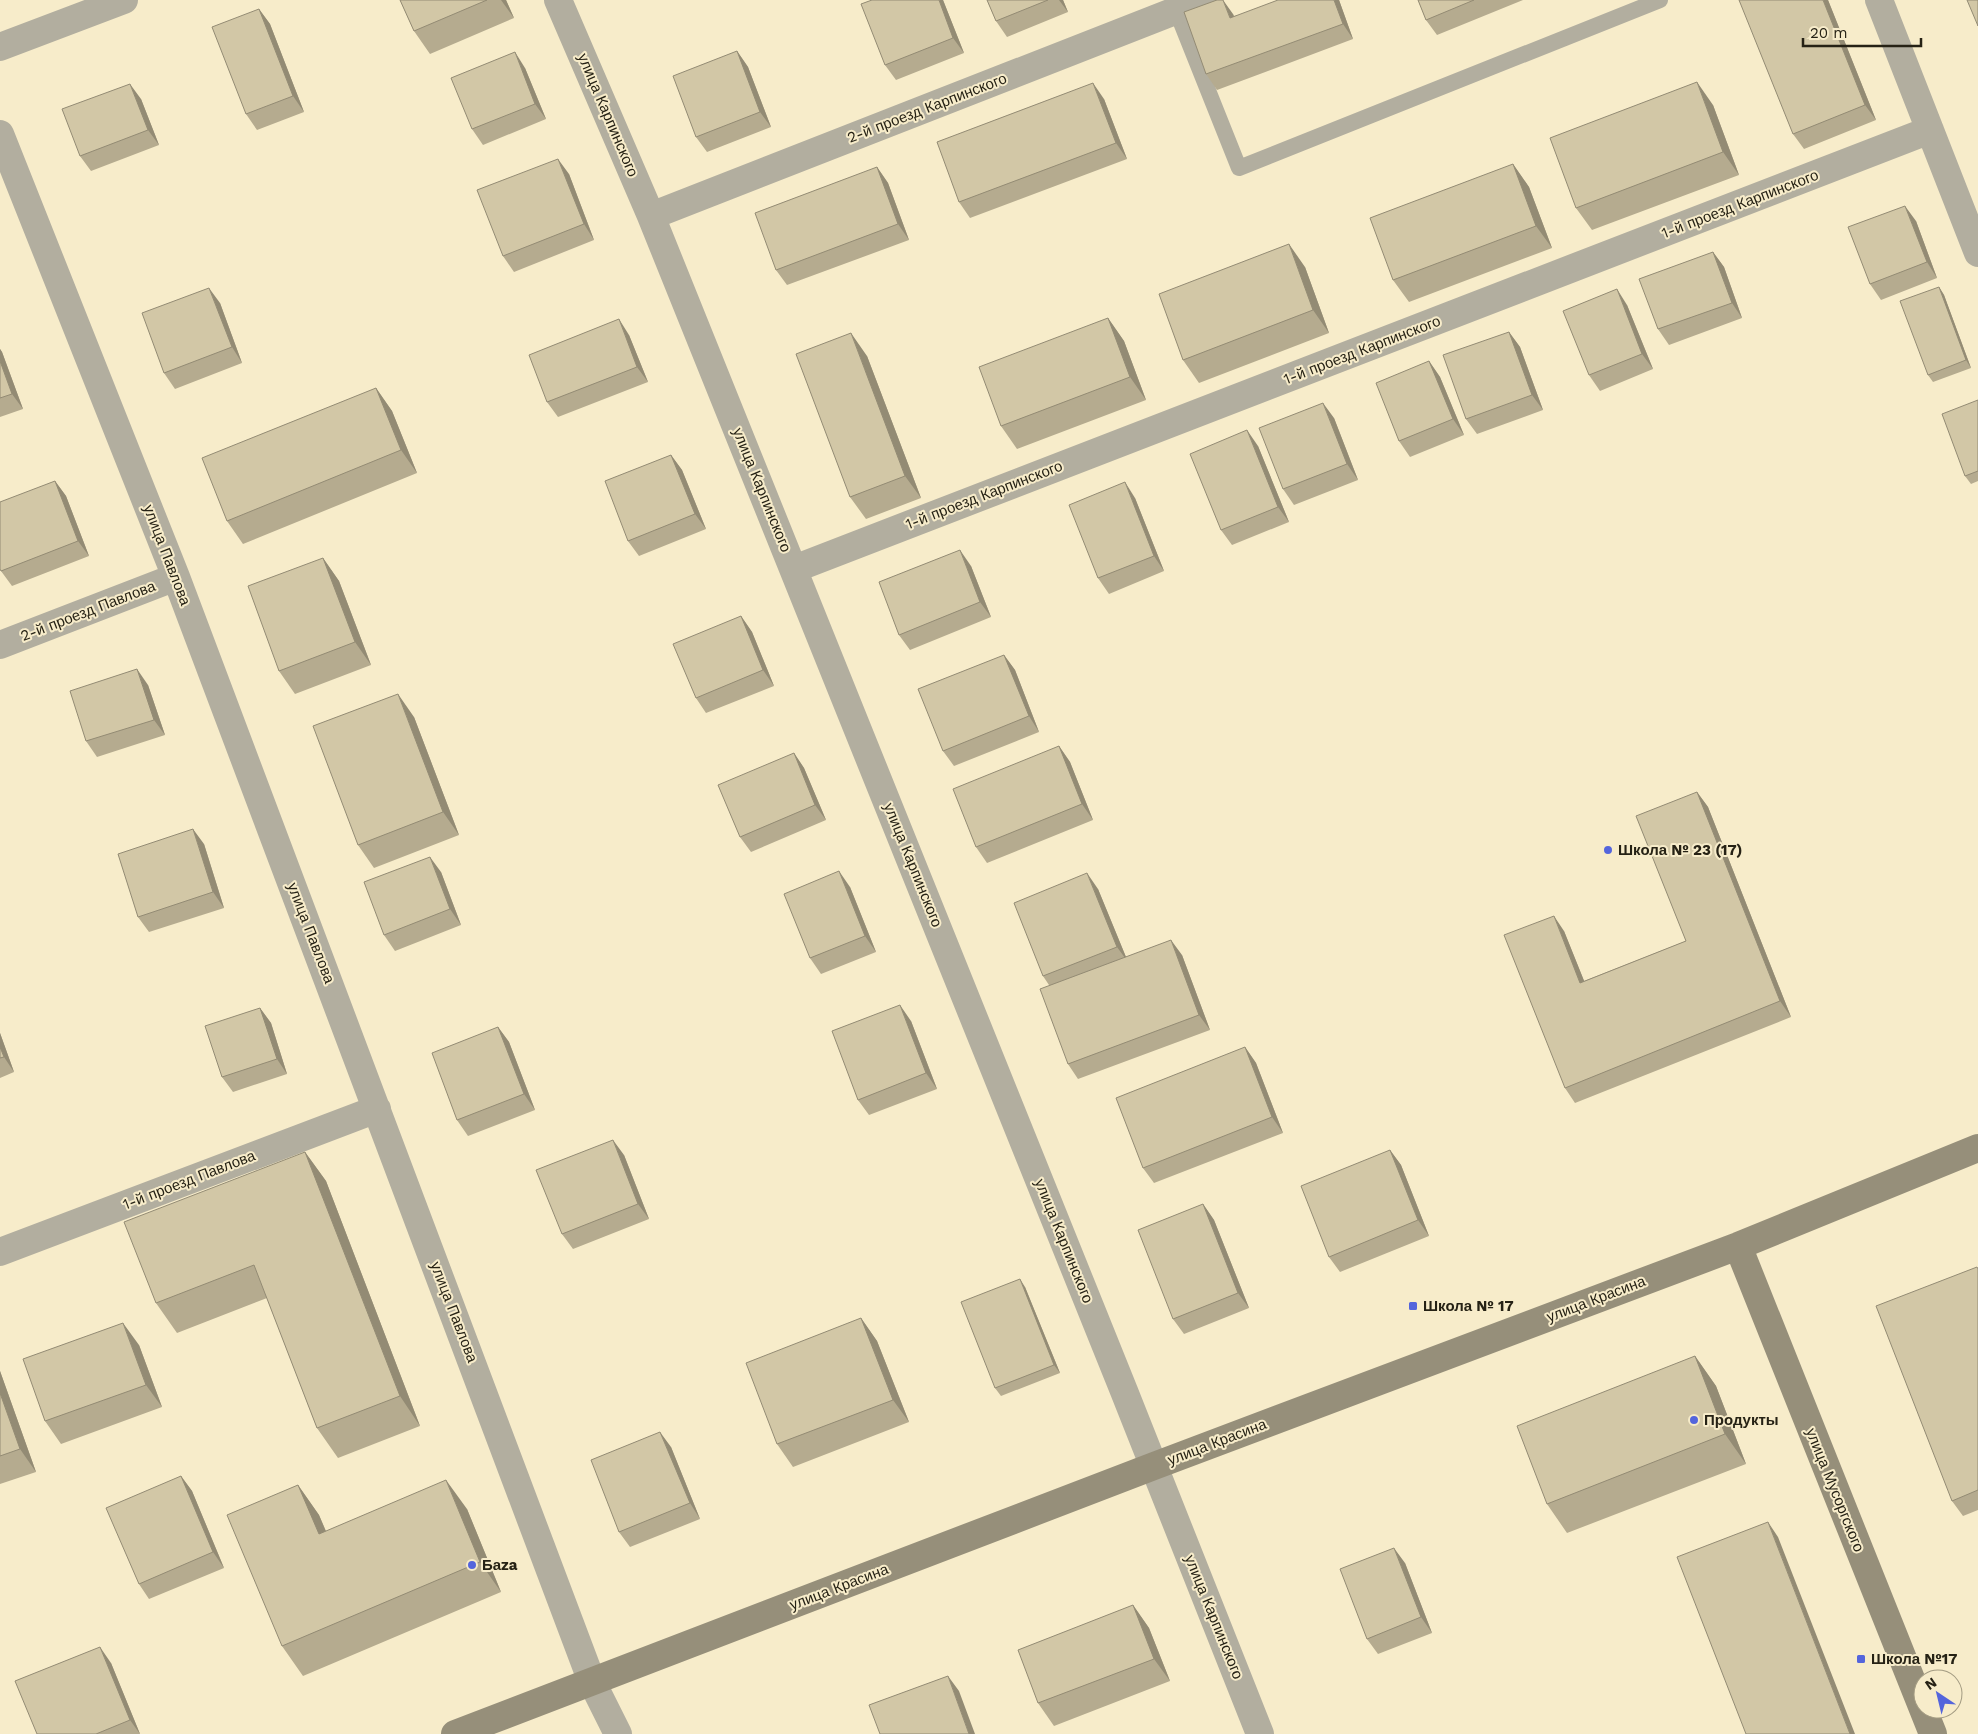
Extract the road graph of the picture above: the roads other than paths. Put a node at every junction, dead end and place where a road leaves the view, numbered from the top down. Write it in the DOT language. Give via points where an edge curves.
graph roads {
  1 [pos="124,0"];
  2 [pos="558,0"];
  3 [pos="1203,0"];
  4 [pos="1660,0"];
  5 [pos="1879,0"];
  6 [pos="1176,10"];
  7 [pos="0,46"];
  8 [pos="1930,130"];
  9 [pos="0,134"];
  10 [pos="652,216"];
  11 [pos="1978,253"];
  12 [pos="794,569"];
  13 [pos="176,577"];
  14 [pos="0,645"];
  15 [pos="378,1109"];
  16 [pos="1978,1148"];
  17 [pos="1738,1246"];
  18 [pos="0,1252"];
  19 [pos="1154,1466"];
  20 [pos="592,1682"];
  21 [pos="455,1734"];
  22 [pos="618,1734"];
  23 [pos="1260,1734"];
  24 [pos="1933,1734"];
  1 -- 7 [label="street"];
  2 -- 10 [label="street, улица Карпинского"];
  3 -- 6 [label="street, 2-й проезд Карпинского"];
  4 -- 6 [label="lane" via="1239,168"];
  5 -- 8 [label="street"];
  6 -- 10 [label="street, 2-й проезд Карпинского"];
  8 -- 11 [label="street"];
  8 -- 12 [label="street, 1-й проезд Карпинского"];
  9 -- 13 [label="street, улица Павлова"];
  10 -- 12 [label="street, улица Карпинского"];
  12 -- 19 [label="street, улица Карпинского"];
  13 -- 14 [label="street, 2-й проезд Павлова"];
  13 -- 15 [label="street, улица Павлова"];
  15 -- 18 [label="street, 1-й проезд Павлова"];
  15 -- 20 [label="street, улица Павлова"];
  16 -- 17 [label="main road, улица Красина"];
  17 -- 19 [label="main road, улица Красина"];
  17 -- 24 [label="main road, улица Мусоргского"];
  19 -- 20 [label="main road, улица Красина"];
  19 -- 23 [label="street, улица Карпинского"];
  20 -- 21 [label="main road, улица Красина"];
  20 -- 22 [label="street, улица Павлова"];
}
